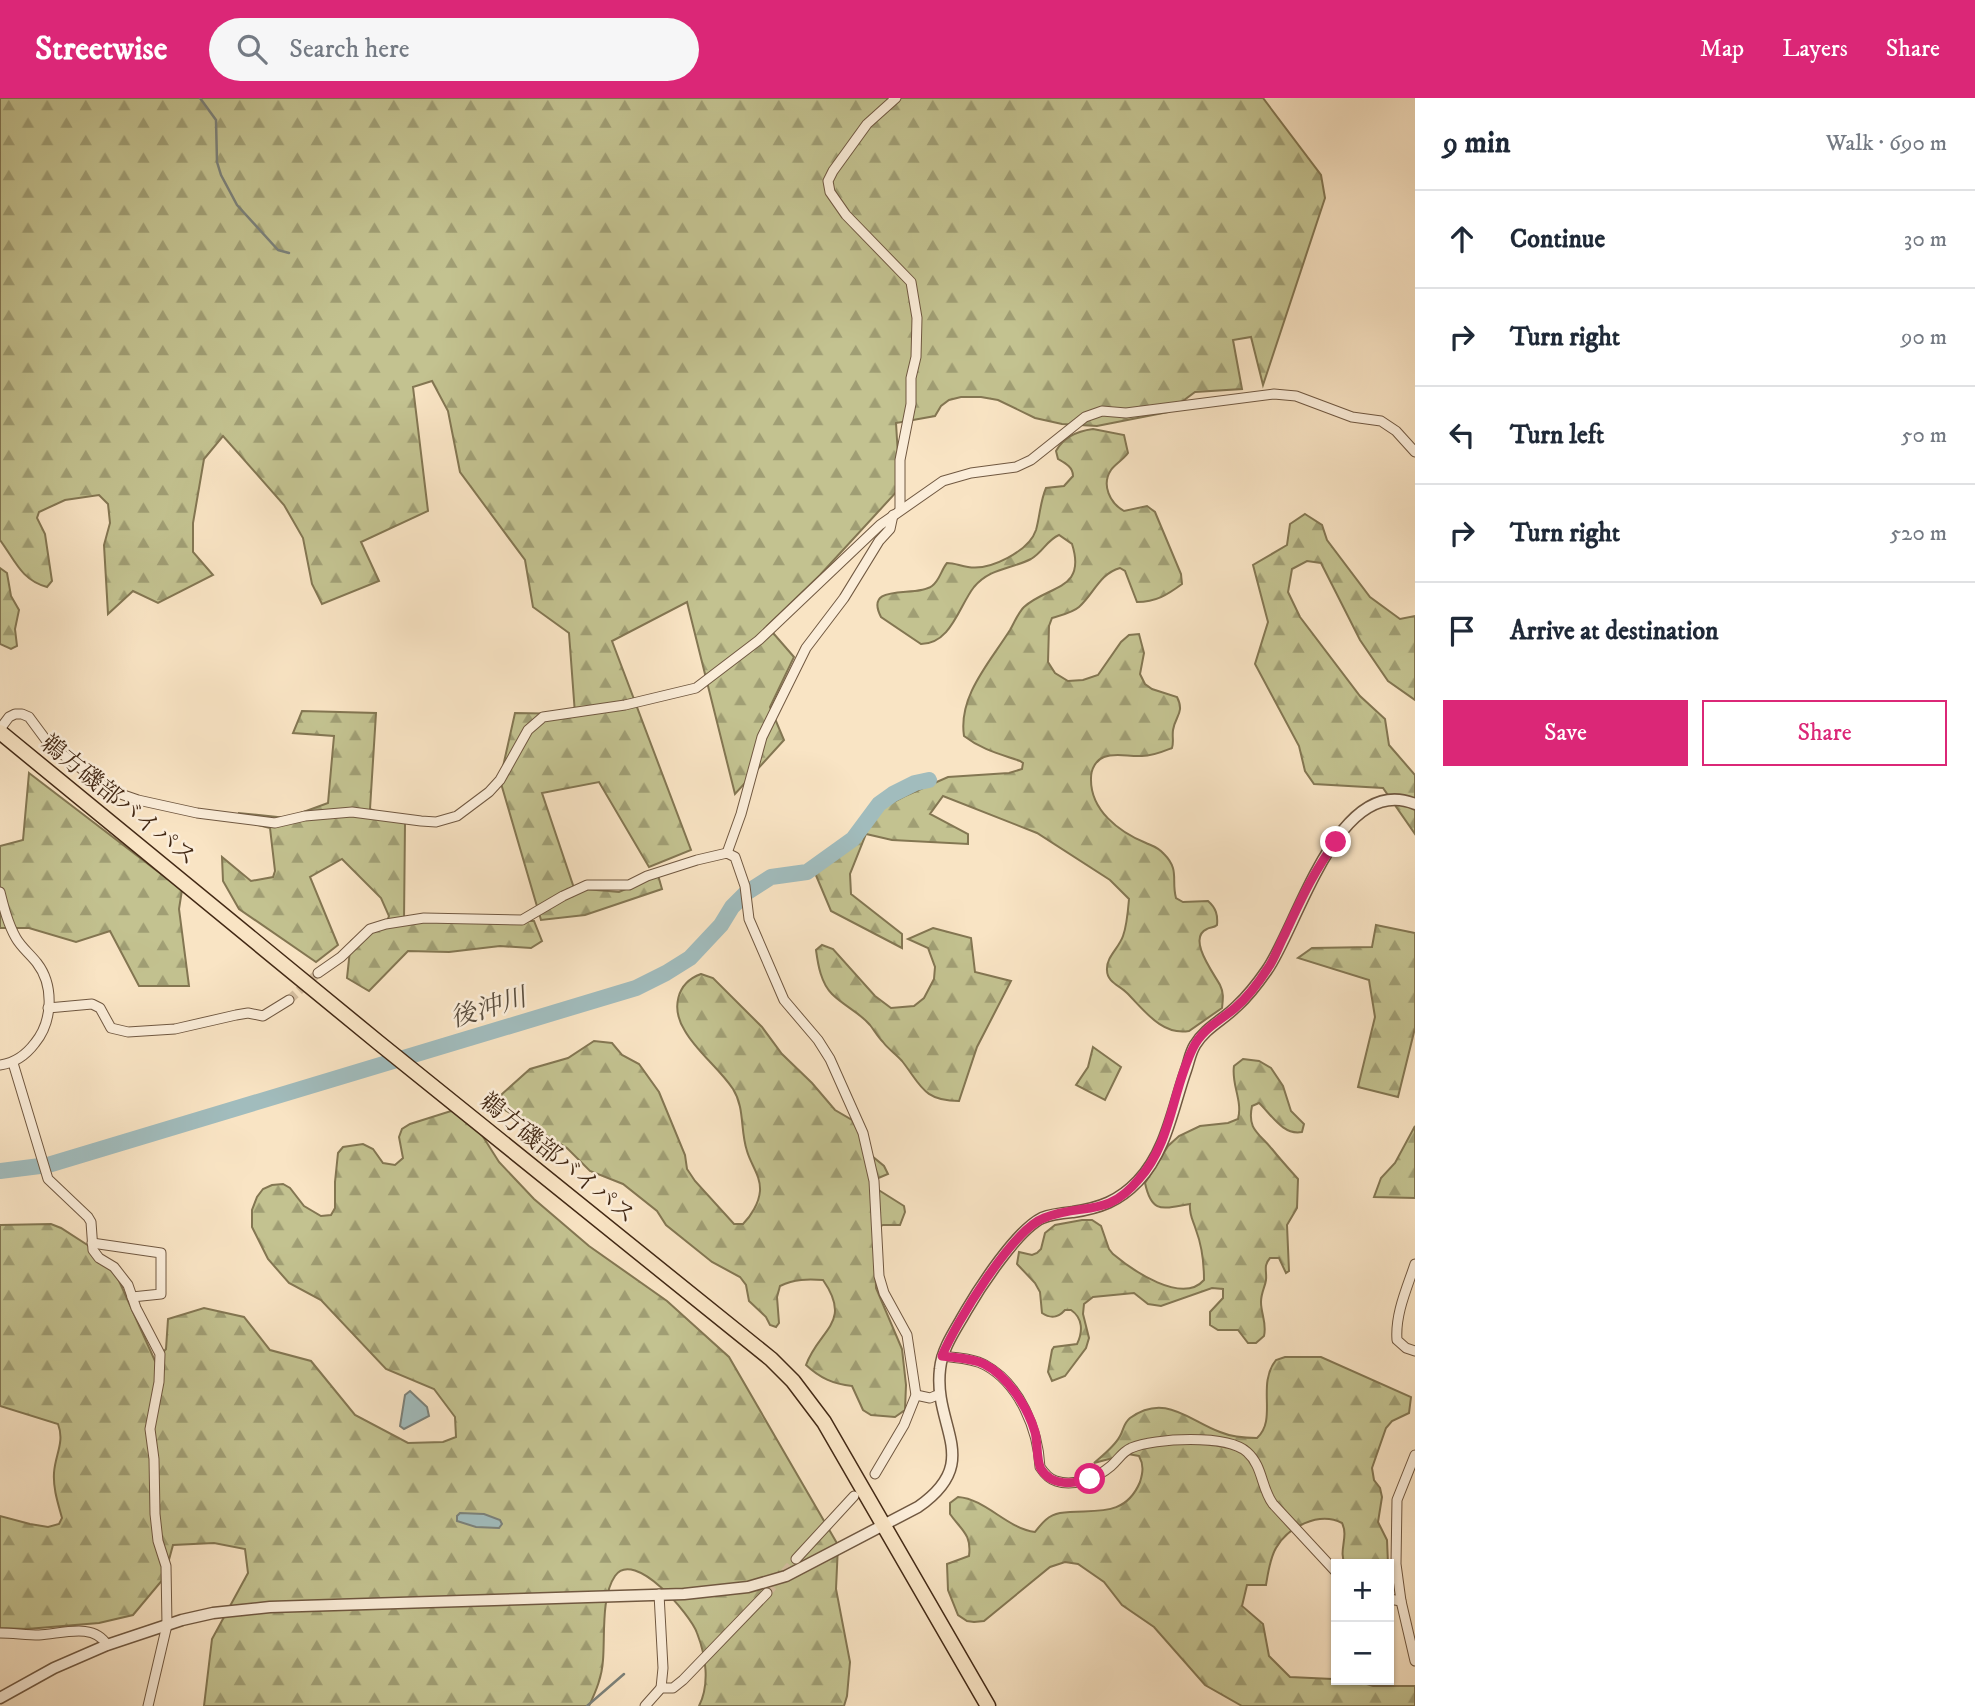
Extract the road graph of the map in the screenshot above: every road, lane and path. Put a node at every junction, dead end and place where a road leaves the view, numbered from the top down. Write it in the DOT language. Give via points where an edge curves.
graph roads {
  1 [pos="896,98"];
  2 [pos="1415,452"];
  3 [pos="897,513"];
  4 [pos="0,731"];
  5 [pos="1415,804"];
  6 [pos="727,853"];
  7 [pos="0,892"];
  8 [pos="318,973"];
  9 [pos="289,1000"];
  10 [pos="48,1008"];
  11 [pos="13,1063"];
  12 [pos="0,1065"];
  13 [pos="92,1242"];
  14 [pos="1415,1264"];
  15 [pos="132,1297"];
  16 [pos="1415,1352"];
  17 [pos="942,1356"];
  18 [pos="940,1394"];
  19 [pos="916,1395"];
  20 [pos="1415,1455"];
  21 [pos="875,1474"];
  22 [pos="854,1496"];
  23 [pos="883,1524"];
  24 [pos="796,1559"];
  25 [pos="1331,1567"];
  26 [pos="767,1593"];
  27 [pos="659,1594"];
  28 [pos="1394,1600"];
  29 [pos="1401,1601"];
  30 [pos="167,1625"];
  31 [pos="0,1633"];
  32 [pos="107,1645"];
  33 [pos="1415,1661"];
  34 [pos="661,1688"];
  35 [pos="0,1698"];
  36 [pos="148,1706"];
  37 [pos="645,1706"];
  38 [pos="988,1706"];
  1 -- 3 [label="street" via="867,124 828,181 846,215 911,282 917,318 916,357"];
  2 -- 3 [label="street" via="1381,421 1352,417 1296,396 1274,394 1126,413 1102,411 1085,417 1031,460 943,481"];
  3 -- 4 [label="street" via="759,640 696,688 543,718 528,730 489,792 457,816 436,822 352,812 275,823 197,813 109,790 49,744 22,713 9,717"];
  3 -- 6 [label="street" via="844,598 806,648 762,737"];
  4 -- 23 [label="highway, 鵜方磯部バイパス" via="771,1359 811,1403"];
  5 -- 17 [label="street" via="1383,799 1351,822 1309,883 1271,964 1251,992 1209,1027 1193,1048 1164,1137 1139,1180 1101,1207 1056,1214 1030,1226 985,1281"];
  6 -- 8 [label="street" via="629,885 587,885 522,920 424,918 386,924 370,929"];
  6 -- 19 [label="street" via="740,865 750,919 784,1000 830,1059 863,1133 874,1181 879,1276 906,1335"];
  7 -- 10 [label="street" via="17,941 46,979"];
  9 -- 10 [label="street" via="263,1016 248,1013 176,1029 128,1032 111,1028 100,1008 92,1004"];
  10 -- 11 [label="street" via="43,1032"];
  11 -- 12 [label="street"];
  11 -- 13 [label="street" via="48,1179 92,1222"];
  13 -- 15 [label="street" via="93,1250 114,1268"];
  13 -- 15 [label="street" via="161,1253 162,1294"];
  14 -- 16 [label="street" via="1397,1331 1397,1340"];
  15 -- 30 [label="street" via="160,1354 150,1429 158,1541 166,1566"];
  17 -- 18 [label="street"];
  17 -- 25 [label="street" via="984,1364 1002,1377 1030,1417 1040,1468 1054,1481 1090,1479 1126,1451 1153,1442 1215,1441 1240,1446 1256,1462 1273,1504"];
  18 -- 19 [label="street" via="930,1398"];
  18 -- 23 [label="street" via="953,1456 951,1471 935,1495"];
  19 -- 21 [label="street"];
  20 -- 29 [label="street" via="1397,1500 1396,1564"];
  22 -- 24 [label="street"];
  23 -- 27 [label="street" via="800,1570 770,1581 719,1591"];
  23 -- 38 [label="highway, 鵜方磯部バイパス"];
  26 -- 34 [label="street" via="683,1680 673,1688"];
  27 -- 30 [label="street" via="270,1607 213,1613"];
  27 -- 34 [label="street"];
  28 -- 29 [label="street"];
  29 -- 33 [label="street"];
  30 -- 32 [label="street"];
  30 -- 36 [label="street"];
  31 -- 32 [label="street" via="82,1630"];
  32 -- 35 [label="street"];
  34 -- 37 [label="street"];
}
